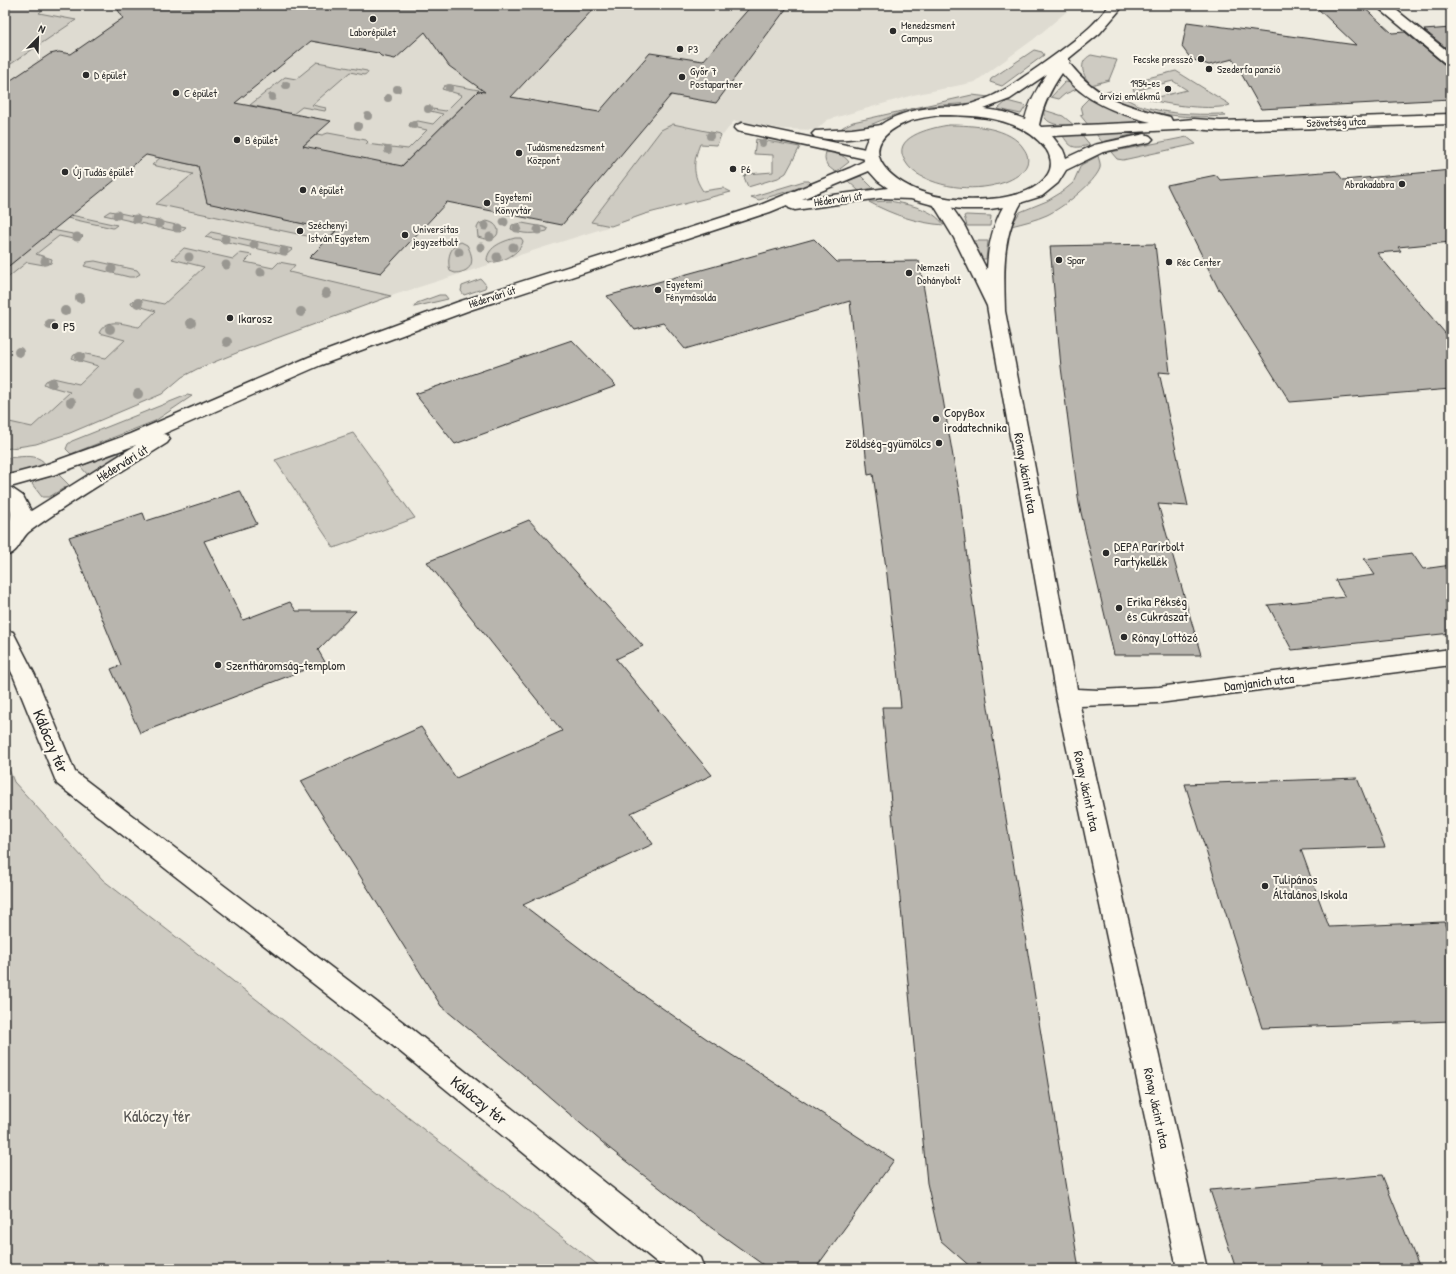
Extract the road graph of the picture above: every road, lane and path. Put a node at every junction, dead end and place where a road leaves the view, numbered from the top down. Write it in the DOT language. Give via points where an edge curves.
graph roads {
  1 [pos="1117,5"];
  2 [pos="1382,5"];
  3 [pos="1064,58"];
  4 [pos="1451,62"];
  5 [pos="964,111"];
  6 [pos="1451,119"];
  7 [pos="1194,124"];
  8 [pos="1221,126"];
  9 [pos="742,128"];
  10 [pos="1035,129"];
  11 [pos="882,130"];
  12 [pos="773,133"];
  13 [pos="871,159"];
  14 [pos="1059,167"];
  15 [pos="913,194"];
  16 [pos="1015,200"];
  17 [pos="940,202"];
  18 [pos="764,209"];
  19 [pos="996,311"];
  20 [pos="225,399"];
  21 [pos="5,482"];
  22 [pos="5,492"];
  23 [pos="19,529"];
  24 [pos="5,548"];
  25 [pos="5,638"];
  26 [pos="1451,657"];
  27 [pos="1067,697"];
  28 [pos="689,1269"];
  29 [pos="1192,1269"];
  1 -- 3 [label="street" via="1095,30"];
  2 -- 4 [label="street"];
  3 -- 5 [label="street" via="1005,96"];
  3 -- 7 [label="street" via="1077,82 1100,99 1153,118"];
  3 -- 10 [label="street" via="1035,108"];
  5 -- 10 [label="street" via="988,113"];
  5 -- 11 [label="street" via="917,114"];
  6 -- 8 [label="street, Szövetség utca"];
  7 -- 8 [label="street, Szövetség utca"];
  7 -- 10 [label="street, Szövetség utca"];
  8 -- 14 [label="street, Szövetség utca" via="1099,148"];
  9 -- 12 [label="street"];
  10 -- 14 [label="street" via="1051,143 1058,154"];
  11 -- 12 [label="street" via="852,134"];
  11 -- 13 [label="street" via="872,142"];
  12 -- 13 [label="street"];
  13 -- 15 [label="street" via="880,174 894,185"];
  13 -- 18 [label="street, Hédervári út" via="856,171"];
  14 -- 16 [label="street" via="1048,184 1037,192"];
  15 -- 17 [label="street"];
  15 -- 18 [label="street, Hédervári út" via="881,193"];
  16 -- 17 [label="street" via="965,205"];
  16 -- 19 [label="street, Rónay Jácint utca" via="1004,217 999,234 996,259"];
  17 -- 19 [label="street, Rónay Jácint utca" via="952,218 974,259"];
  18 -- 20 [label="street, Hédervári út" via="464,306 315,361"];
  19 -- 27 [label="street, Rónay Jácint utca"];
  20 -- 21 [label="street, Hédervári út" via="137,438 46,472"];
  20 -- 23 [label="street, Hédervári út" via="54,504"];
  22 -- 23 [label="street" via="17,502 22,514"];
  23 -- 24 [label="street"];
  25 -- 28 [label="street, Kálóczy tér" via="24,675 65,778 402,1037"];
  26 -- 27 [label="street, Damjanich utca" via="1159,694 1099,698"];
  27 -- 29 [label="street, Rónay Jácint utca"];
}
